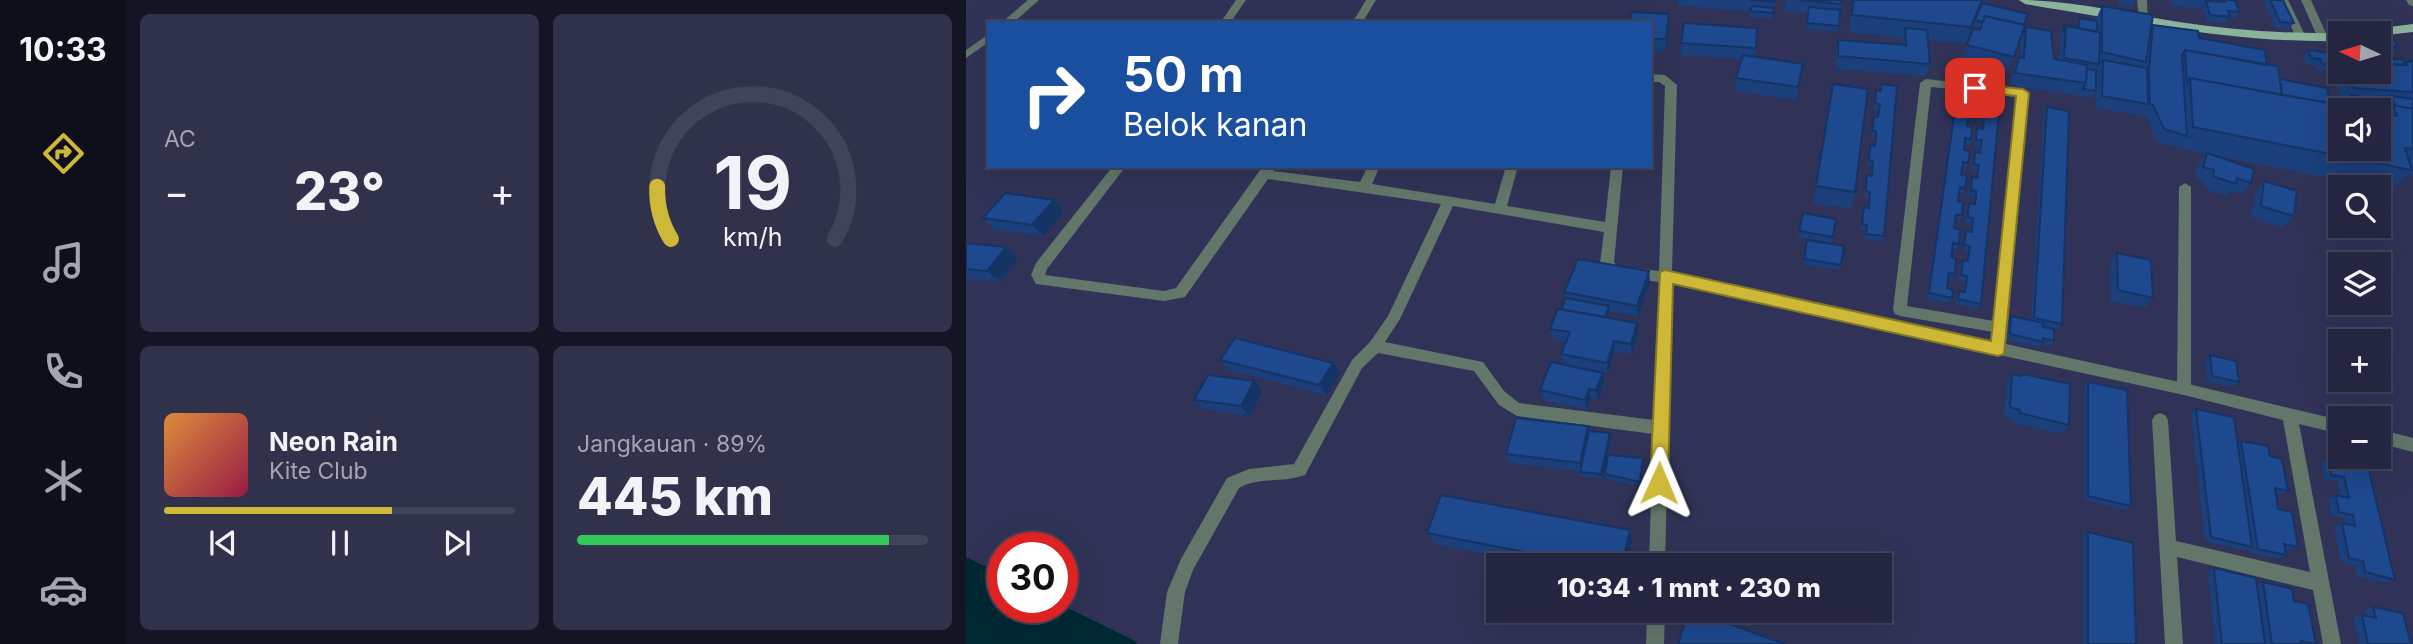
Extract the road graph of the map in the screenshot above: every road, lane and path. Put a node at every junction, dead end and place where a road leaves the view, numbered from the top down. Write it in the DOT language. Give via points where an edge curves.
graph roads {
  1 [pos="1034,0"];
  2 [pos="1241,0"];
  3 [pos="1371,0"];
  4 [pos="2027,0"];
  5 [pos="2142,0"];
  6 [pos="2283,0"];
  7 [pos="2306,0"];
  8 [pos="2144,20"];
  9 [pos="1008,21"];
  10 [pos="1226,21"];
  11 [pos="1358,21"];
  12 [pos="2413,28"];
  13 [pos="2391,31"];
  14 [pos="2301,37"];
  15 [pos="2323,38"];
  16 [pos="2328,38"];
  17 [pos="987,39"];
  18 [pos="966,55"];
  19 [pos="1652,78"];
  20 [pos="1118,168"];
  21 [pos="1373,168"];
  22 [pos="1511,168"];
  23 [pos="1617,168"];
  24 [pos="1268,170"];
  25 [pos="1364,187"];
  26 [pos="2185,187"];
  27 [pos="1449,201"];
  28 [pos="1500,209"];
  29 [pos="1609,228"];
  30 [pos="1665,276"];
  31 [pos="2000,328"];
  32 [pos="1375,346"];
  33 [pos="1998,349"];
  34 [pos="2184,389"];
  35 [pos="2290,415"];
  36 [pos="2160,420"];
  37 [pos="2328,424"];
  38 [pos="1660,428"];
  39 [pos="2391,439"];
  40 [pos="2413,445"];
  41 [pos="2168,547"];
  42 [pos="1657,553"];
  43 [pos="2321,583"];
  44 [pos="1656,623"];
  45 [pos="1169,644"];
  46 [pos="1655,644"];
  47 [pos="2174,644"];
  48 [pos="2332,644"];
  1 -- 9 [label="street"];
  2 -- 10 [label="street"];
  3 -- 11 [label="street"];
  4 -- 8 [label="main road"];
  5 -- 8 [label="street"];
  6 -- 14 [label="street"];
  7 -- 15 [label="street"];
  8 -- 14 [label="main road"];
  12 -- 13 [label="main road"];
  14 -- 15 [label="main road"];
  15 -- 16 [label="main road"];
  17 -- 18 [label="street"];
  19 -- 30 [label="street" via="1671,85"];
  20 -- 24 [label="street" via="1041,267 1041,280 1164,296 1180,293"];
  21 -- 25 [label="street"];
  22 -- 28 [label="street"];
  23 -- 29 [label="street"];
  24 -- 25 [label="street"];
  25 -- 27 [label="street"];
  26 -- 34 [label="street"];
  27 -- 28 [label="street"];
  27 -- 32 [label="street" via="1393,319"];
  28 -- 29 [label="street"];
  29 -- 30 [label="street" via="1609,269"];
  30 -- 33 [label="street"];
  30 -- 38 [label="street"];
  31 -- 31 [label="street" via="2023,93 1926,83 1900,310"];
  31 -- 33 [label="street"];
  32 -- 38 [label="street" via="1478,366 1497,396 1517,409"];
  32 -- 45 [label="street" via="1357,364 1299,470 1242,476 1233,483 1176,592"];
  33 -- 34 [label="street"];
  34 -- 35 [label="street"];
  35 -- 37 [label="street"];
  35 -- 43 [label="street"];
  36 -- 41 [label="street"];
  38 -- 42 [label="street"];
  39 -- 40 [label="street"];
  41 -- 43 [label="street"];
  41 -- 47 [label="street"];
  43 -- 48 [label="street"];
  44 -- 46 [label="street"];
}
